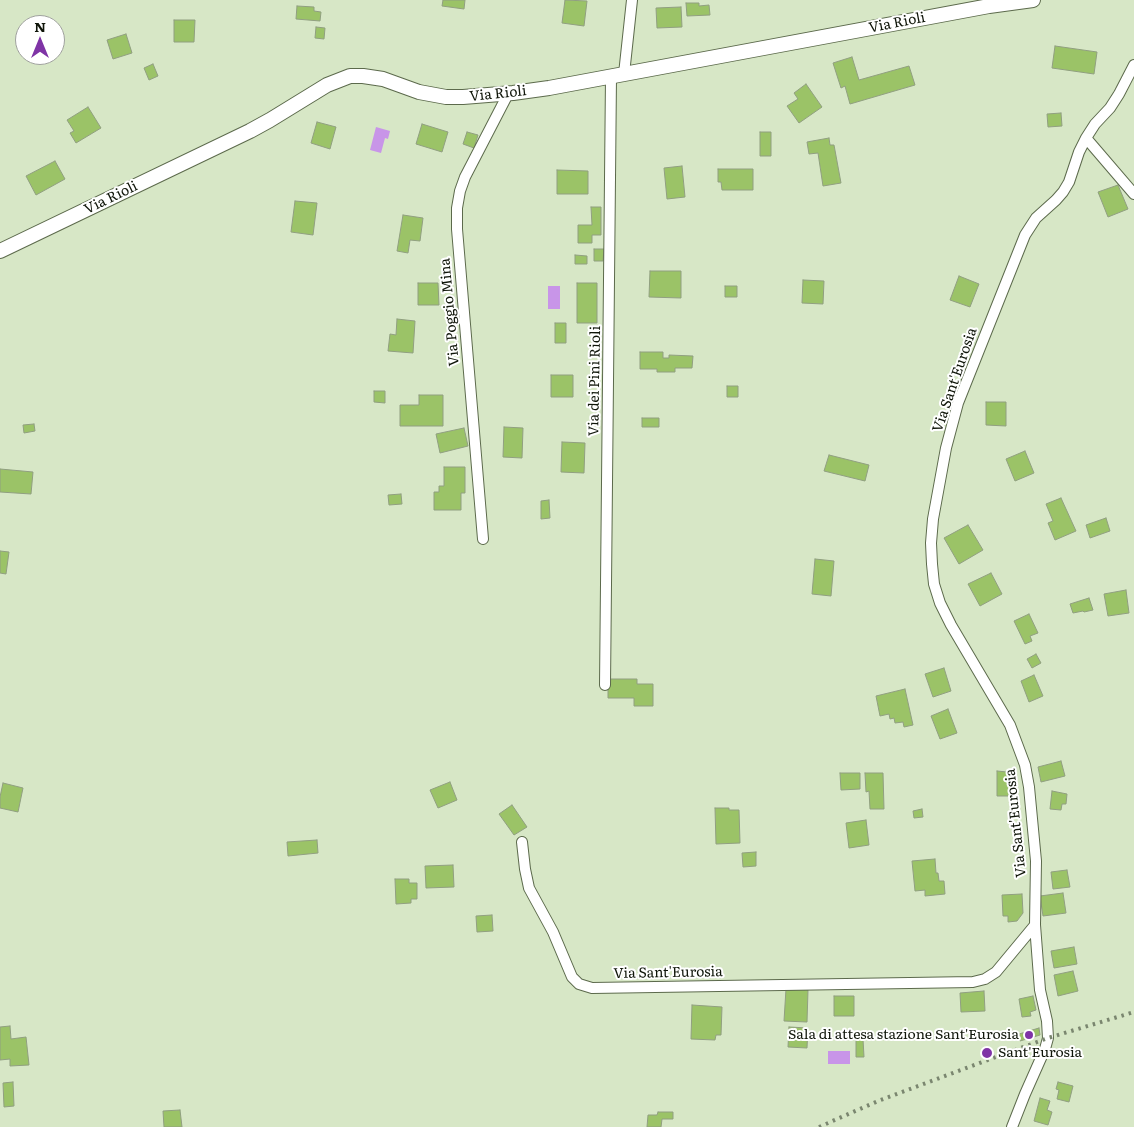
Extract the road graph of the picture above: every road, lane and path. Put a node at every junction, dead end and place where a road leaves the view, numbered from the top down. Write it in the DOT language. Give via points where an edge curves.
graph roads {
  1 [pos="632,0"];
  2 [pos="1032,0"];
  3 [pos="1134,64"];
  4 [pos="618,75"];
  5 [pos="508,94"];
  6 [pos="1086,138"];
  7 [pos="1134,194"];
  8 [pos="0,251"];
  9 [pos="483,539"];
  10 [pos="605,685"];
  11 [pos="522,842"];
  12 [pos="1035,925"];
  13 [pos="1012,1127"];
  1 -- 4 [label="street, Via dei Pini Rioli"];
  2 -- 4 [label="main road, Via Rioli"];
  3 -- 6 [label="street, Via Sant'Eurosia" via="1110,108"];
  4 -- 5 [label="main road, Via Rioli"];
  4 -- 10 [label="street, Via dei Pini Rioli"];
  5 -- 8 [label="main road, Via Rioli" via="446,97 383,79 344,78 250,131"];
  5 -- 9 [label="street, Via Poggio Mina" via="465,177 457,208"];
  6 -- 7 [label="street"];
  6 -- 12 [label="street, Via Sant'Eurosia" via="1063,192 1036,218 1026,234 963,388 946,448 932,535 932,571 940,603 1007,720 1025,765 1034,835"];
  11 -- 12 [label="street, Via Sant'Eurosia" via="529,888 572,977 592,988 973,982 996,972"];
  12 -- 13 [label="street" via="1048,1038"];
}
